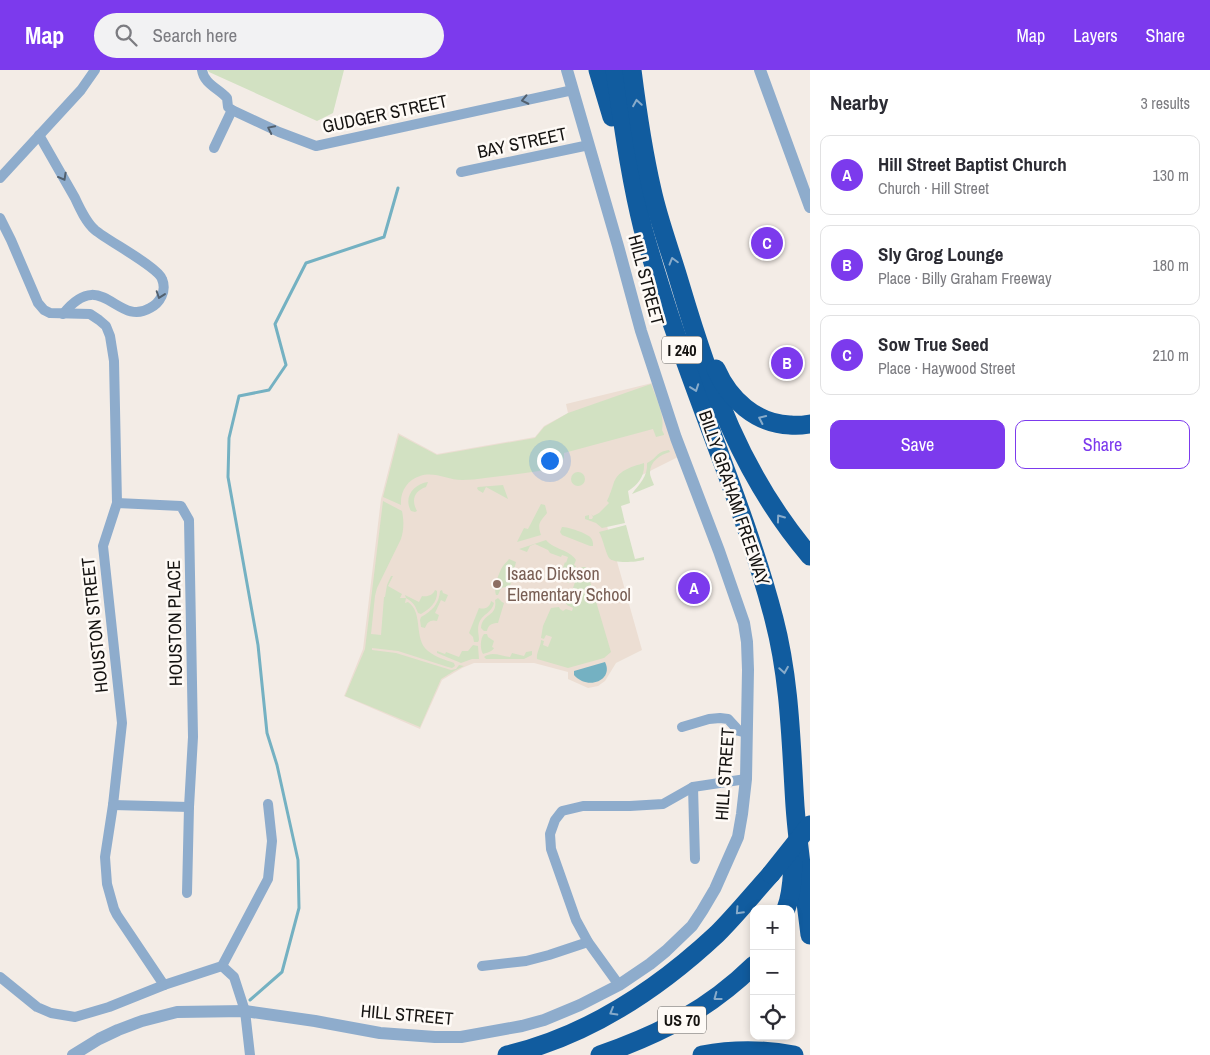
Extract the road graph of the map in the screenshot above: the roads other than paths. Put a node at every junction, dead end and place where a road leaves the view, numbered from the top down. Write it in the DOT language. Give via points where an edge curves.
graph roads {
  1 [pos="95,70"];
  2 [pos="202,70"];
  3 [pos="567,70"];
  4 [pos="598,70"];
  5 [pos="615,70"];
  6 [pos="632,70"];
  7 [pos="760,70"];
  8 [pos="573,90"];
  9 [pos="232,110"];
  10 [pos="39,135"];
  11 [pos="589,145"];
  12 [pos="214,148"];
  13 [pos="461,172"];
  14 [pos="0,178"];
  15 [pos="810,207"];
  16 [pos="0,218"];
  17 [pos="678,310"];
  18 [pos="63,314"];
  19 [pos="810,424"];
  20 [pos="117,503"];
  21 [pos="810,556"];
  22 [pos="682,727"];
  23 [pos="747,733"];
  24 [pos="746,779"];
  25 [pos="693,787"];
  26 [pos="268,804"];
  27 [pos="113,805"];
  28 [pos="189,807"];
  29 [pos="796,808"];
  30 [pos="810,825"];
  31 [pos="695,859"];
  32 [pos="187,893"];
  33 [pos="787,905"];
  34 [pos="810,935"];
  35 [pos="588,942"];
  36 [pos="222,966"];
  37 [pos="482,966"];
  38 [pos="750,969"];
  39 [pos="0,976"];
  40 [pos="619,985"];
  41 [pos="164,986"];
  42 [pos="245,1011"];
  43 [pos="73,1055"];
  44 [pos="250,1055"];
  45 [pos="507,1055"];
  46 [pos="600,1055"];
  47 [pos="702,1055"];
  48 [pos="794,1055"];
  1 -- 10 [label="street"];
  2 -- 9 [label="street, GUDGER STREET" via="206,81 227,98"];
  3 -- 8 [label="street, HILL STREET"];
  4 -- 17 [label="highway" via="644,258"];
  5 -- 17 [label="highway, BILLY GRAHAM FREEWAY / I 240" via="643,229"];
  17 -- 6 [label="highway, BILLY GRAHAM FREEWAY / I 240, one-way" via="644,150"];
  7 -- 15 [label="street"];
  8 -- 9 [label="street, GUDGER STREET, one-way" via="316,146"];
  8 -- 11 [label="street, HILL STREET"];
  9 -- 12 [label="street"];
  10 -- 14 [label="street"];
  10 -- 18 [label="street, one-way" via="91,226 148,264 160,275 163,283 158,302 147,310 127,310 100,295 90,294 70,305"];
  11 -- 13 [label="street, BAY STREET"];
  11 -- 23 [label="street, HILL STREET" via="641,331 676,438 744,623 748,670"];
  16 -- 18 [label="street, HOUSTON STREET" via="38,302 50,313"];
  19 -- 17 [label="highway, one-way" via="791,426 769,422 745,408 727,389 705,344"];
  21 -- 17 [label="highway, BILLY GRAHAM FREEWAY / I 240, one-way" via="774,510 748,467"];
  17 -- 29 [label="highway, BILLY GRAHAM FREEWAY / I 240, one-way" via="712,434 744,518 775,623 785,673"];
  18 -- 20 [label="street, HOUSTON STREET" via="90,314 106,326 110,336 114,361"];
  20 -- 27 [label="street, HOUSTON STREET" via="103,546 122,723"];
  20 -- 28 [label="street, HOUSTON PLACE" via="181,506 189,520 193,737"];
  22 -- 23 [label="street" via="720,718 728,719 739,731"];
  23 -- 24 [label="street, HILL STREET"];
  24 -- 25 [label="street"];
  24 -- 40 [label="street, HILL STREET" via="738,837 702,911 692,926 666,951"];
  25 -- 31 [label="street"];
  25 -- 35 [label="street" via="663,804 583,806 562,811 555,820 550,834 551,849 576,920"];
  26 -- 36 [label="street" via="272,840 268,879"];
  27 -- 28 [label="street"];
  27 -- 41 [label="street, HOUSTON STREET" via="105,856 106,884 117,915"];
  28 -- 32 [label="street, HOUSTON PLACE"];
  29 -- 33 [label="highway" via="791,825 792,883"];
  29 -- 34 [label="highway, BILLY GRAHAM FREEWAY / I 240"];
  30 -- 45 [label="highway, one-way, bridge" via="718,933 663,980 597,1021 560,1038"];
  35 -- 37 [label="street" via="526,962"];
  35 -- 40 [label="street"];
  36 -- 41 [label="street"];
  36 -- 42 [label="street" via="234,977"];
  38 -- 46 [label="highway, US 70, one-way" via="713,1001 685,1018"];
  39 -- 41 [label="street" via="37,1007 75,1017"];
  40 -- 42 [label="street, HILL STREET" via="544,1020 461,1037 380,1033"];
  42 -- 43 [label="street, HILL STREET" via="177,1012 118,1030"];
  42 -- 44 [label="street"];
  47 -- 48 [label="highway" via="763,1050"];
}
